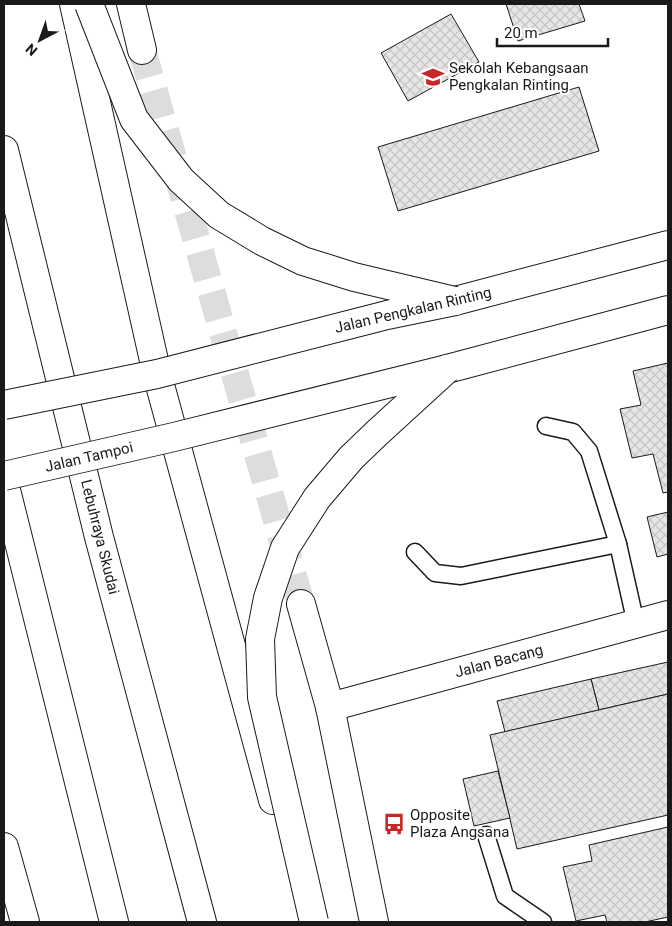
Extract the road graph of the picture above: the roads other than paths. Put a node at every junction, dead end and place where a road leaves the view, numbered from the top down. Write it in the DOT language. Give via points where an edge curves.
graph roads {
  1 [pos="74,4"];
  2 [pos="89,4"];
  3 [pos="131,4"];
  4 [pos="142,50"];
  5 [pos="4,150"];
  6 [pos="668,245"];
  7 [pos="455,301"];
  8 [pos="668,310"];
  9 [pos="447,368"];
  10 [pos="157,374"];
  11 [pos="4,405"];
  12 [pos="546,426"];
  13 [pos="174,437"];
  14 [pos="4,476"];
  15 [pos="4,482"];
  16 [pos="618,544"];
  17 [pos="415,552"];
  18 [pos="302,604"];
  19 [pos="668,615"];
  20 [pos="636,624"];
  21 [pos="330,707"];
  22 [pos="486,835"];
  23 [pos="4,847"];
  24 [pos="9,871"];
  25 [pos="25,922"];
  26 [pos="114,922"];
  27 [pos="202,922"];
  28 [pos="307,922"];
  29 [pos="314,922"];
  30 [pos="374,922"];
  31 [pos="543,922"];
  1 -- 10 [label="main road"];
  2 -- 7 [label="main road, bridge" via="134,119 181,180 219,215 303,261 354,278"];
  3 -- 4 [label="main road"];
  5 -- 27 [label="main road, Lebuhraya Skudai" via="99,537"];
  6 -- 7 [label="main road, Jalan Pengkalan Rinting"];
  7 -- 10 [label="main road, Jalan Pengkalan Rinting, bridge" via="387,315"];
  8 -- 9 [label="main road"];
  9 -- 13 [label="main road, bridge"];
  9 -- 29 [label="main road, bridge" via="370,439 317,498 285,548 268,598 260,639 262,697"];
  10 -- 11 [label="main road, bridge"];
  10 -- 13 [label="main road"];
  12 -- 16 [label="lane" via="573,432 589,451"];
  13 -- 14 [label="main road, Jalan Tampoi, bridge"];
  13 -- 28 [label="main road"];
  15 -- 26 [label="main road"];
  16 -- 17 [label="lane" via="461,576 435,573"];
  16 -- 20 [label="lane"];
  18 -- 21 [label="main road"];
  19 -- 20 [label="main road, Jalan Bacang"];
  20 -- 21 [label="main road, Jalan Bacang"];
  21 -- 30 [label="main road"];
  22 -- 31 [label="lane" via="505,896"];
  23 -- 24 [label="main road"];
  24 -- 25 [label="main road"];
}
